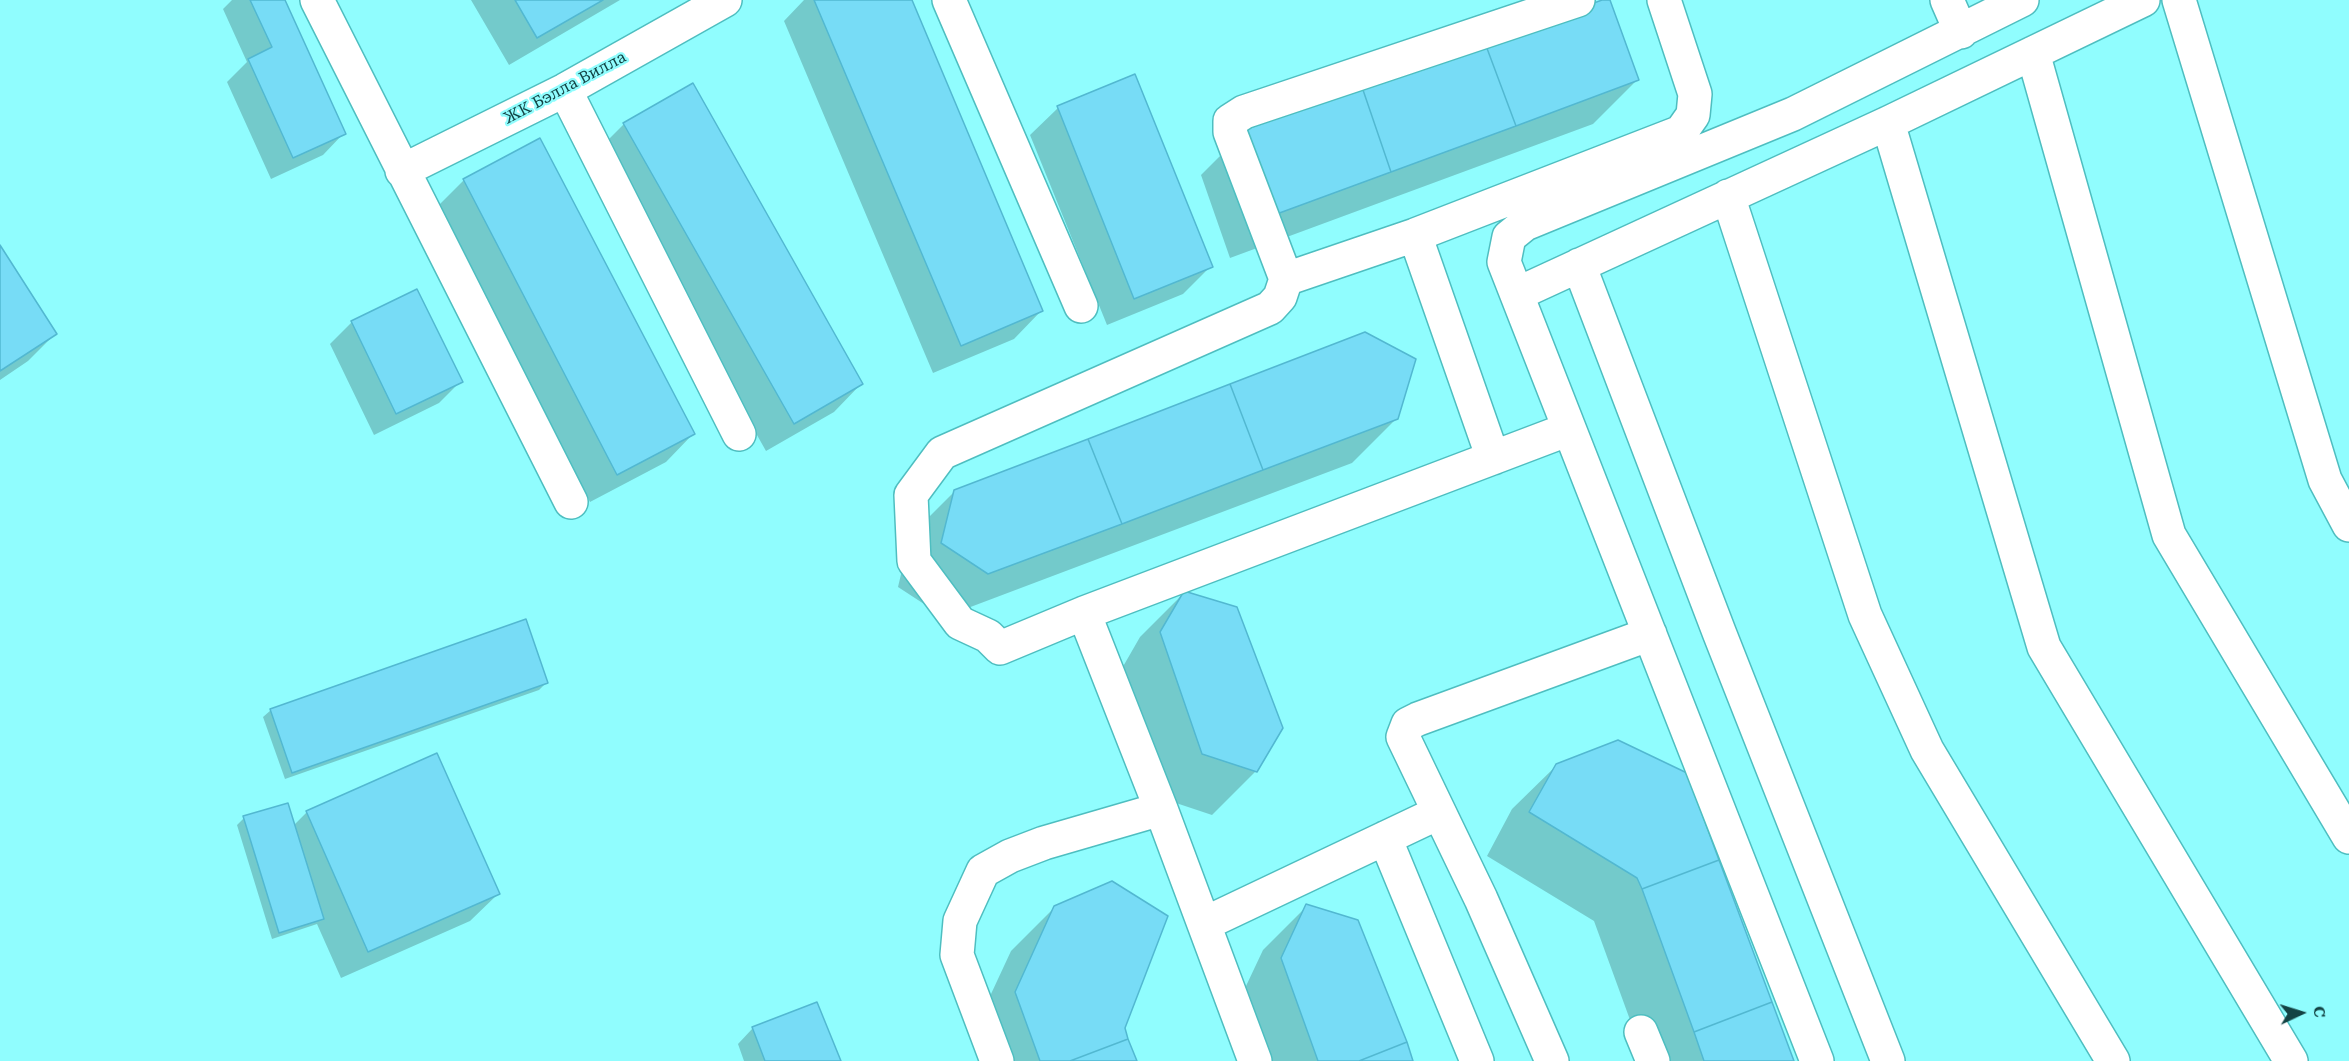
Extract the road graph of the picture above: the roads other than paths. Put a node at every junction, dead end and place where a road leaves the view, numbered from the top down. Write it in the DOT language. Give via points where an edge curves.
graph roads {
  1 [pos="317,0"];
  2 [pos="725,0"];
  3 [pos="949,0"];
  4 [pos="1578,0"];
  5 [pos="1664,0"];
  6 [pos="1947,0"];
  7 [pos="2022,0"];
  8 [pos="2143,0"];
  9 [pos="2179,0"];
  10 [pos="1961,32"];
  11 [pos="2032,53"];
  12 [pos="565,90"];
  13 [pos="1888,123"];
  14 [pos="402,171"];
  15 [pos="1728,196"];
  16 [pos="1414,235"];
  17 [pos="1584,277"];
  18 [pos="1286,279"];
  19 [pos="1516,294"];
  20 [pos="1081,306"];
  21 [pos="1569,429"];
  22 [pos="739,435"];
  23 [pos="1493,458"];
  24 [pos="571,502"];
  25 [pos="2349,525"];
  26 [pos="1084,613"];
  27 [pos="1650,634"];
  28 [pos="1161,809"];
  29 [pos="1437,813"];
  30 [pos="2349,837"];
  31 [pos="1385,838"];
  32 [pos="1204,924"];
  33 [pos="997,1061"];
  34 [pos="1255,1061"];
  35 [pos="1477,1061"];
  36 [pos="1552,1061"];
  37 [pos="1816,1061"];
  38 [pos="1887,1061"];
  39 [pos="2113,1061"];
  40 [pos="2291,1061"];
  1 -- 14 [label="street"];
  2 -- 12 [label="street, ЖК Бэлла Вилла"];
  3 -- 20 [label="street"];
  4 -- 18 [label="street" via="1244,112 1230,121 1230,132"];
  5 -- 16 [label="street" via="1695,94 1693,115 1681,132"];
  6 -- 10 [label="street"];
  7 -- 10 [label="street"];
  8 -- 11 [label="street"];
  9 -- 25 [label="street" via="2325,480"];
  10 -- 19 [label="street" via="1794,114 1525,224 1509,237 1504,262"];
  11 -- 13 [label="street"];
  11 -- 30 [label="street" via="2169,535"];
  12 -- 14 [label="street, ЖК Бэлла Вилла"];
  12 -- 22 [label="street"];
  13 -- 15 [label="street"];
  13 -- 40 [label="street" via="2044,647"];
  14 -- 24 [label="street"];
  15 -- 17 [label="street"];
  15 -- 39 [label="street" via="1865,615 1928,750"];
  16 -- 18 [label="street"];
  16 -- 23 [label="street"];
  17 -- 19 [label="street"];
  17 -- 38 [label="street"];
  18 -- 26 [label="street" via="1280,297 1270,308 942,453 911,495 914,561 960,623 988,636 1000,648"];
  19 -- 21 [label="street"];
  21 -- 23 [label="street"];
  21 -- 27 [label="street"];
  23 -- 26 [label="street"];
  26 -- 28 [label="street"];
  27 -- 29 [label="street" via="1408,724 1403,737"];
  27 -- 37 [label="street"];
  28 -- 32 [label="street"];
  28 -- 33 [label="street" via="1044,843 983,871 960,921 957,955"];
  29 -- 31 [label="street"];
  29 -- 36 [label="street" via="1481,899"];
  31 -- 32 [label="street"];
  31 -- 35 [label="street"];
  32 -- 34 [label="street"];
}
